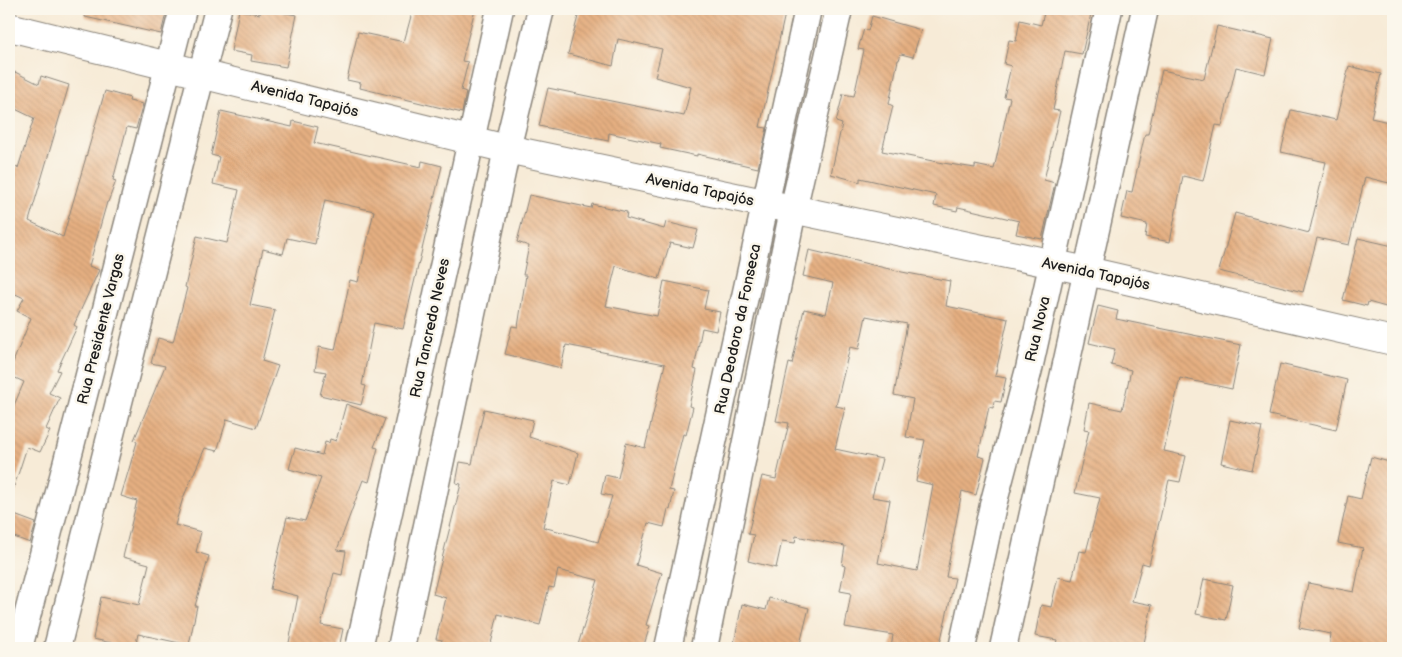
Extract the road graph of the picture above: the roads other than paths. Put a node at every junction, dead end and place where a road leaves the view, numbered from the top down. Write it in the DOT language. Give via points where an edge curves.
graph roads {
  1 [pos="183,9"];
  2 [pos="218,9"];
  3 [pos="500,9"];
  4 [pos="541,9"];
  5 [pos="808,9"];
  6 [pos="839,9"];
  7 [pos="1109,9"];
  8 [pos="1145,9"];
  9 [pos="9,27"];
  10 [pos="168,67"];
  11 [pos="202,74"];
  12 [pos="471,140"];
  13 [pos="507,149"];
  14 [pos="766,204"];
  15 [pos="793,210"];
  16 [pos="1052,264"];
  17 [pos="1087,271"];
  18 [pos="1393,341"];
  19 [pos="19,648"];
  20 [pos="57,648"];
  21 [pos="359,648"];
  22 [pos="401,648"];
  23 [pos="668,648"];
  24 [pos="704,648"];
  25 [pos="962,648"];
  26 [pos="1003,648"];
  1 -- 10 [label="street, Rua Presidente Vargas"];
  2 -- 11 [label="street"];
  3 -- 12 [label="street, Rua Tancredo Neves"];
  4 -- 13 [label="street"];
  5 -- 14 [label="street, Rua Deodoro da Fonseca"];
  6 -- 15 [label="street, Rua Deodoro da Fonseca"];
  7 -- 16 [label="street, Rua Nova"];
  8 -- 17 [label="street"];
  9 -- 10 [label="street, Avenida Tapajós"];
  10 -- 11 [label="street, Avenida Tapajós"];
  10 -- 19 [label="street, Rua Presidente Vargas"];
  11 -- 12 [label="street, Avenida Tapajós"];
  11 -- 20 [label="street"];
  12 -- 13 [label="street, Avenida Tapajós"];
  12 -- 21 [label="street, Rua Tancredo Neves"];
  13 -- 14 [label="street, Avenida Tapajós"];
  13 -- 22 [label="street"];
  14 -- 15 [label="street, Avenida Tapajós"];
  14 -- 23 [label="street, Rua Deodoro da Fonseca"];
  15 -- 16 [label="street, Avenida Tapajós"];
  15 -- 24 [label="street, Rua Deodoro da Fonseca"];
  16 -- 17 [label="street, Avenida Tapajós"];
  16 -- 25 [label="street, Rua Nova"];
  17 -- 18 [label="street, Avenida Tapajós"];
  17 -- 26 [label="street"];
}
